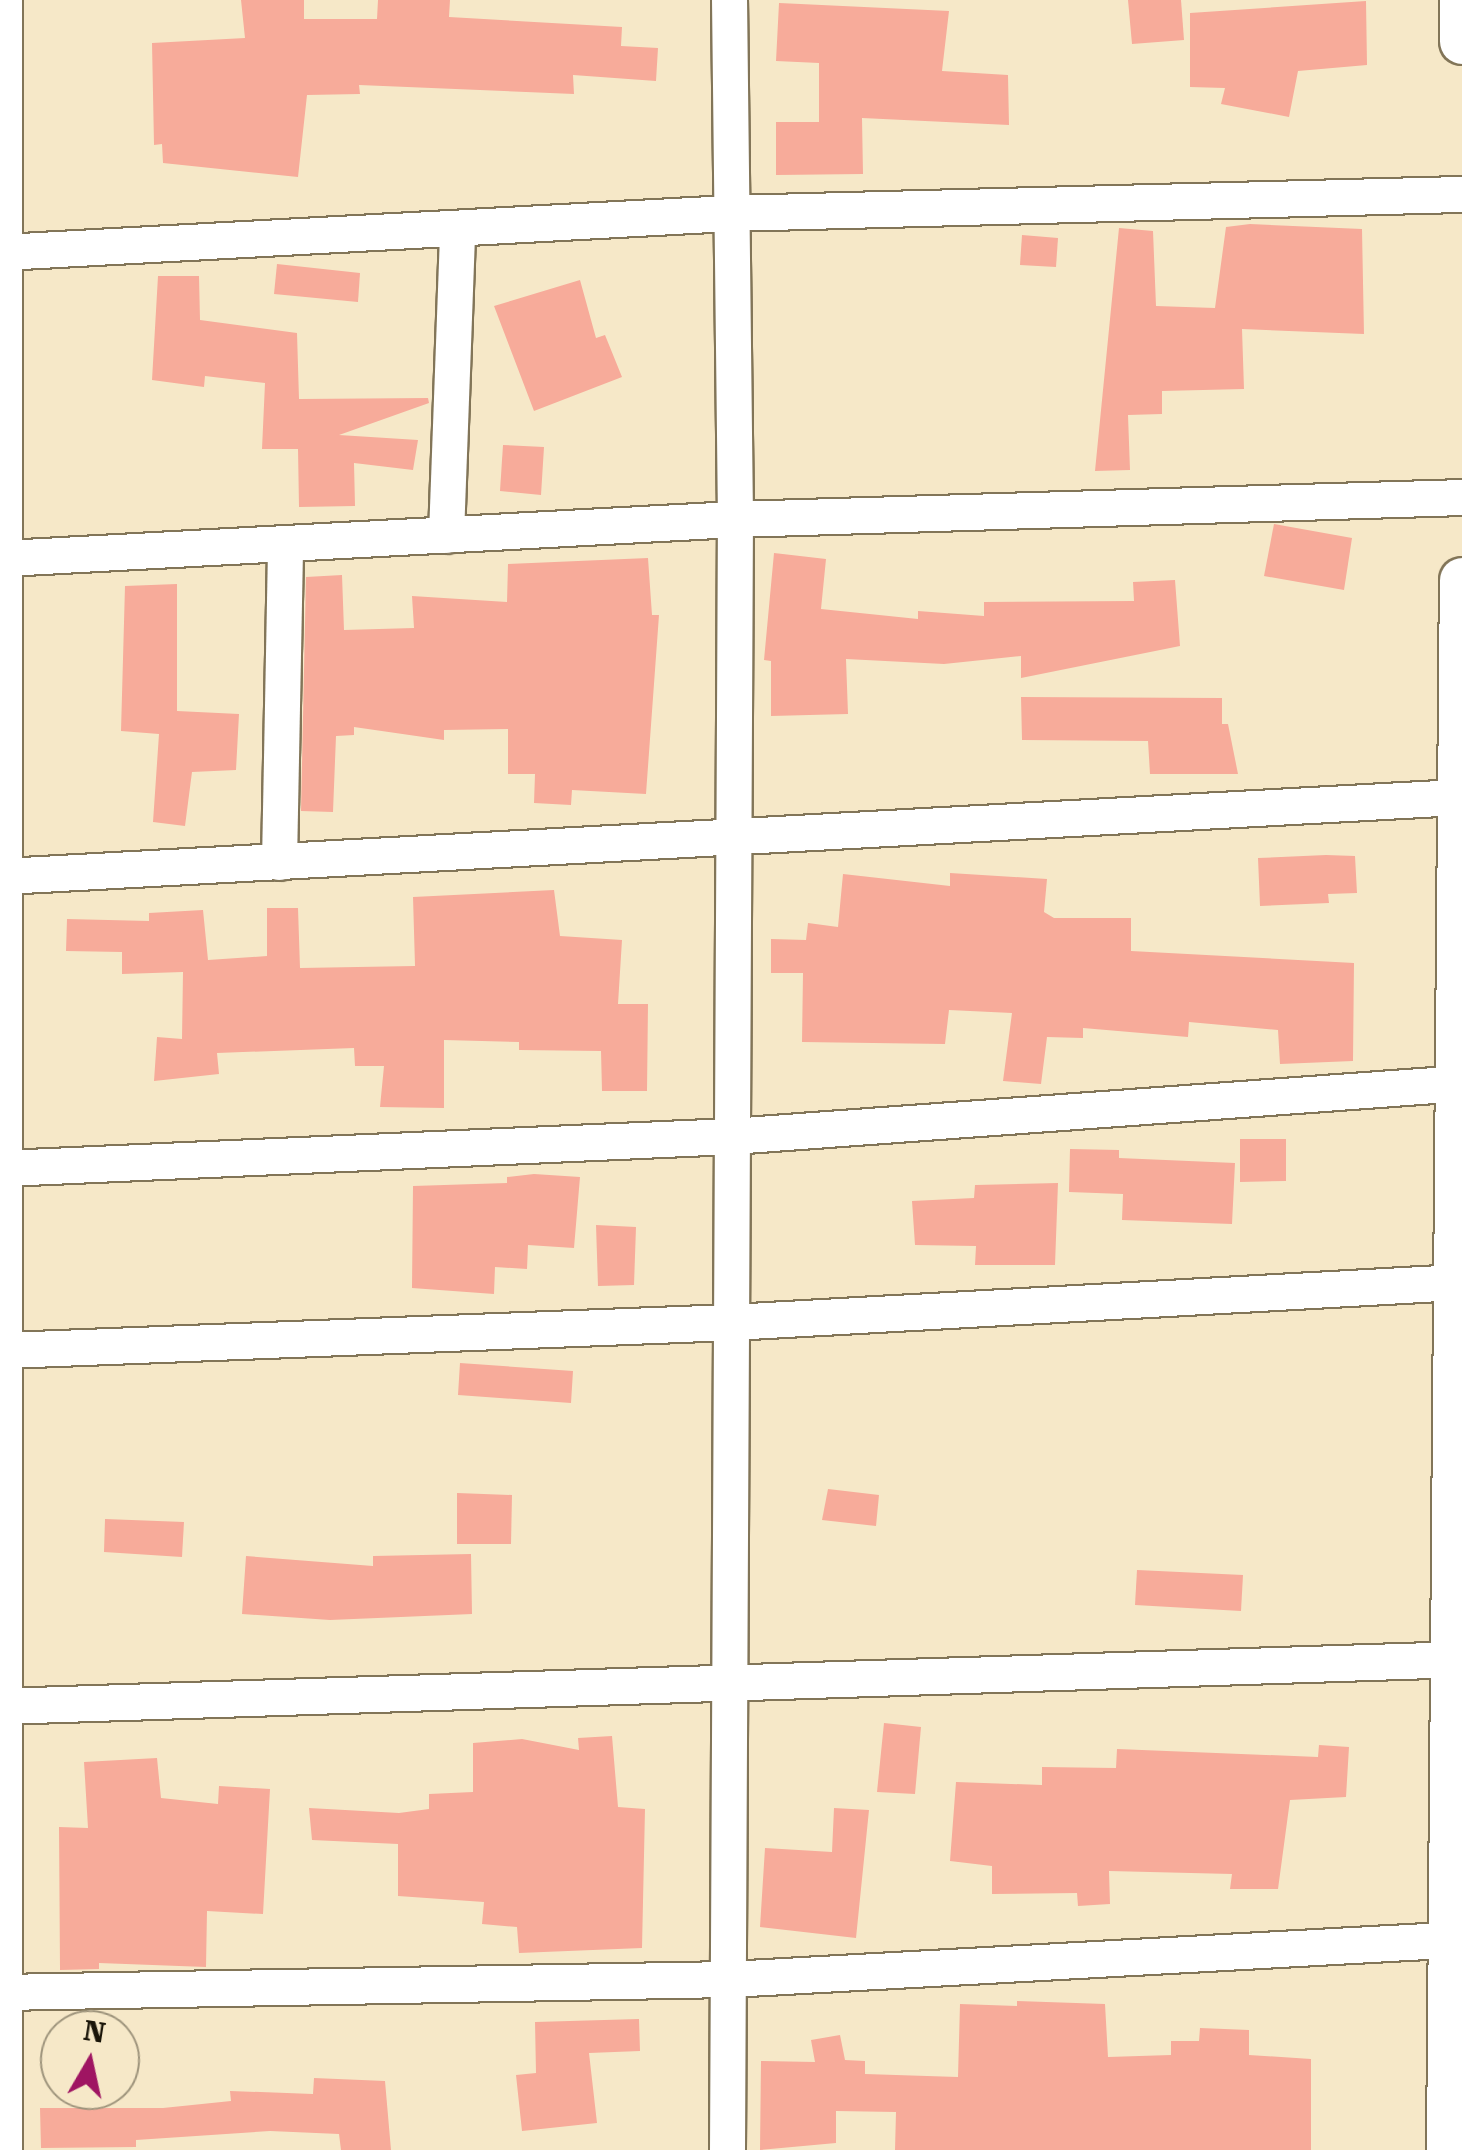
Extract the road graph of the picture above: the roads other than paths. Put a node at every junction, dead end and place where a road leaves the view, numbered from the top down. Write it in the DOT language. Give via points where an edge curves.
graph roads {
  1 [pos="4,0"];
  2 [pos="729,0"];
  3 [pos="1462,0"];
  4 [pos="1462,41"];
  5 [pos="1462,194"];
  6 [pos="730,213"];
  7 [pos="458,228"];
  8 [pos="2,252"];
  9 [pos="1462,497"];
  10 [pos="2,508"];
  11 [pos="734,519"];
  12 [pos="446,535"];
  13 [pos="285,543"];
  14 [pos="5,558"];
  15 [pos="1462,580"];
  16 [pos="2,810"];
  17 [pos="1461,826"];
  18 [pos="731,841"];
  19 [pos="280,862"];
  20 [pos="4,876"];
  21 [pos="1460,1083"];
  22 [pos="2,1103"];
  23 [pos="731,1136"];
  24 [pos="4,1168"];
  25 [pos="1458,1282"];
  26 [pos="731,1322"];
  27 [pos="6,1350"];
  28 [pos="1460,1364"];
  29 [pos="1458,1659"];
  30 [pos="727,1682"];
  31 [pos="2,1706"];
  32 [pos="1457,1939"];
  33 [pos="729,1978"];
  34 [pos="1,1992"];
  35 [pos="4,2150"];
  36 [pos="727,2150"];
  37 [pos="1449,2150"];
  1 -- 8 [label="street"];
  2 -- 6 [label="street"];
  3 -- 4 [label="street"];
  5 -- 6 [label="street"];
  6 -- 7 [label="street"];
  6 -- 11 [label="street"];
  7 -- 8 [label="street"];
  7 -- 12 [label="street"];
  8 -- 10 [label="street"];
  9 -- 11 [label="street"];
  10 -- 14 [label="street"];
  11 -- 12 [label="street"];
  11 -- 18 [label="street"];
  12 -- 13 [label="street"];
  13 -- 14 [label="street"];
  13 -- 19 [label="street"];
  14 -- 16 [label="street"];
  15 -- 17 [label="street"];
  16 -- 20 [label="street"];
  17 -- 18 [label="street"];
  17 -- 21 [label="street"];
  18 -- 19 [label="street"];
  18 -- 23 [label="street"];
  19 -- 20 [label="street"];
  20 -- 22 [label="street"];
  21 -- 23 [label="street"];
  21 -- 25 [label="street"];
  22 -- 24 [label="street"];
  23 -- 24 [label="street"];
  23 -- 26 [label="street"];
  24 -- 27 [label="street"];
  25 -- 26 [label="street"];
  25 -- 28 [label="street"];
  26 -- 27 [label="street"];
  26 -- 30 [label="street"];
  27 -- 31 [label="street"];
  28 -- 29 [label="street"];
  29 -- 30 [label="street"];
  29 -- 32 [label="street"];
  30 -- 31 [label="street"];
  30 -- 33 [label="street"];
  31 -- 34 [label="street"];
  32 -- 33 [label="street"];
  32 -- 37 [label="street"];
  33 -- 34 [label="street"];
  33 -- 36 [label="street"];
  34 -- 35 [label="street"];
}
